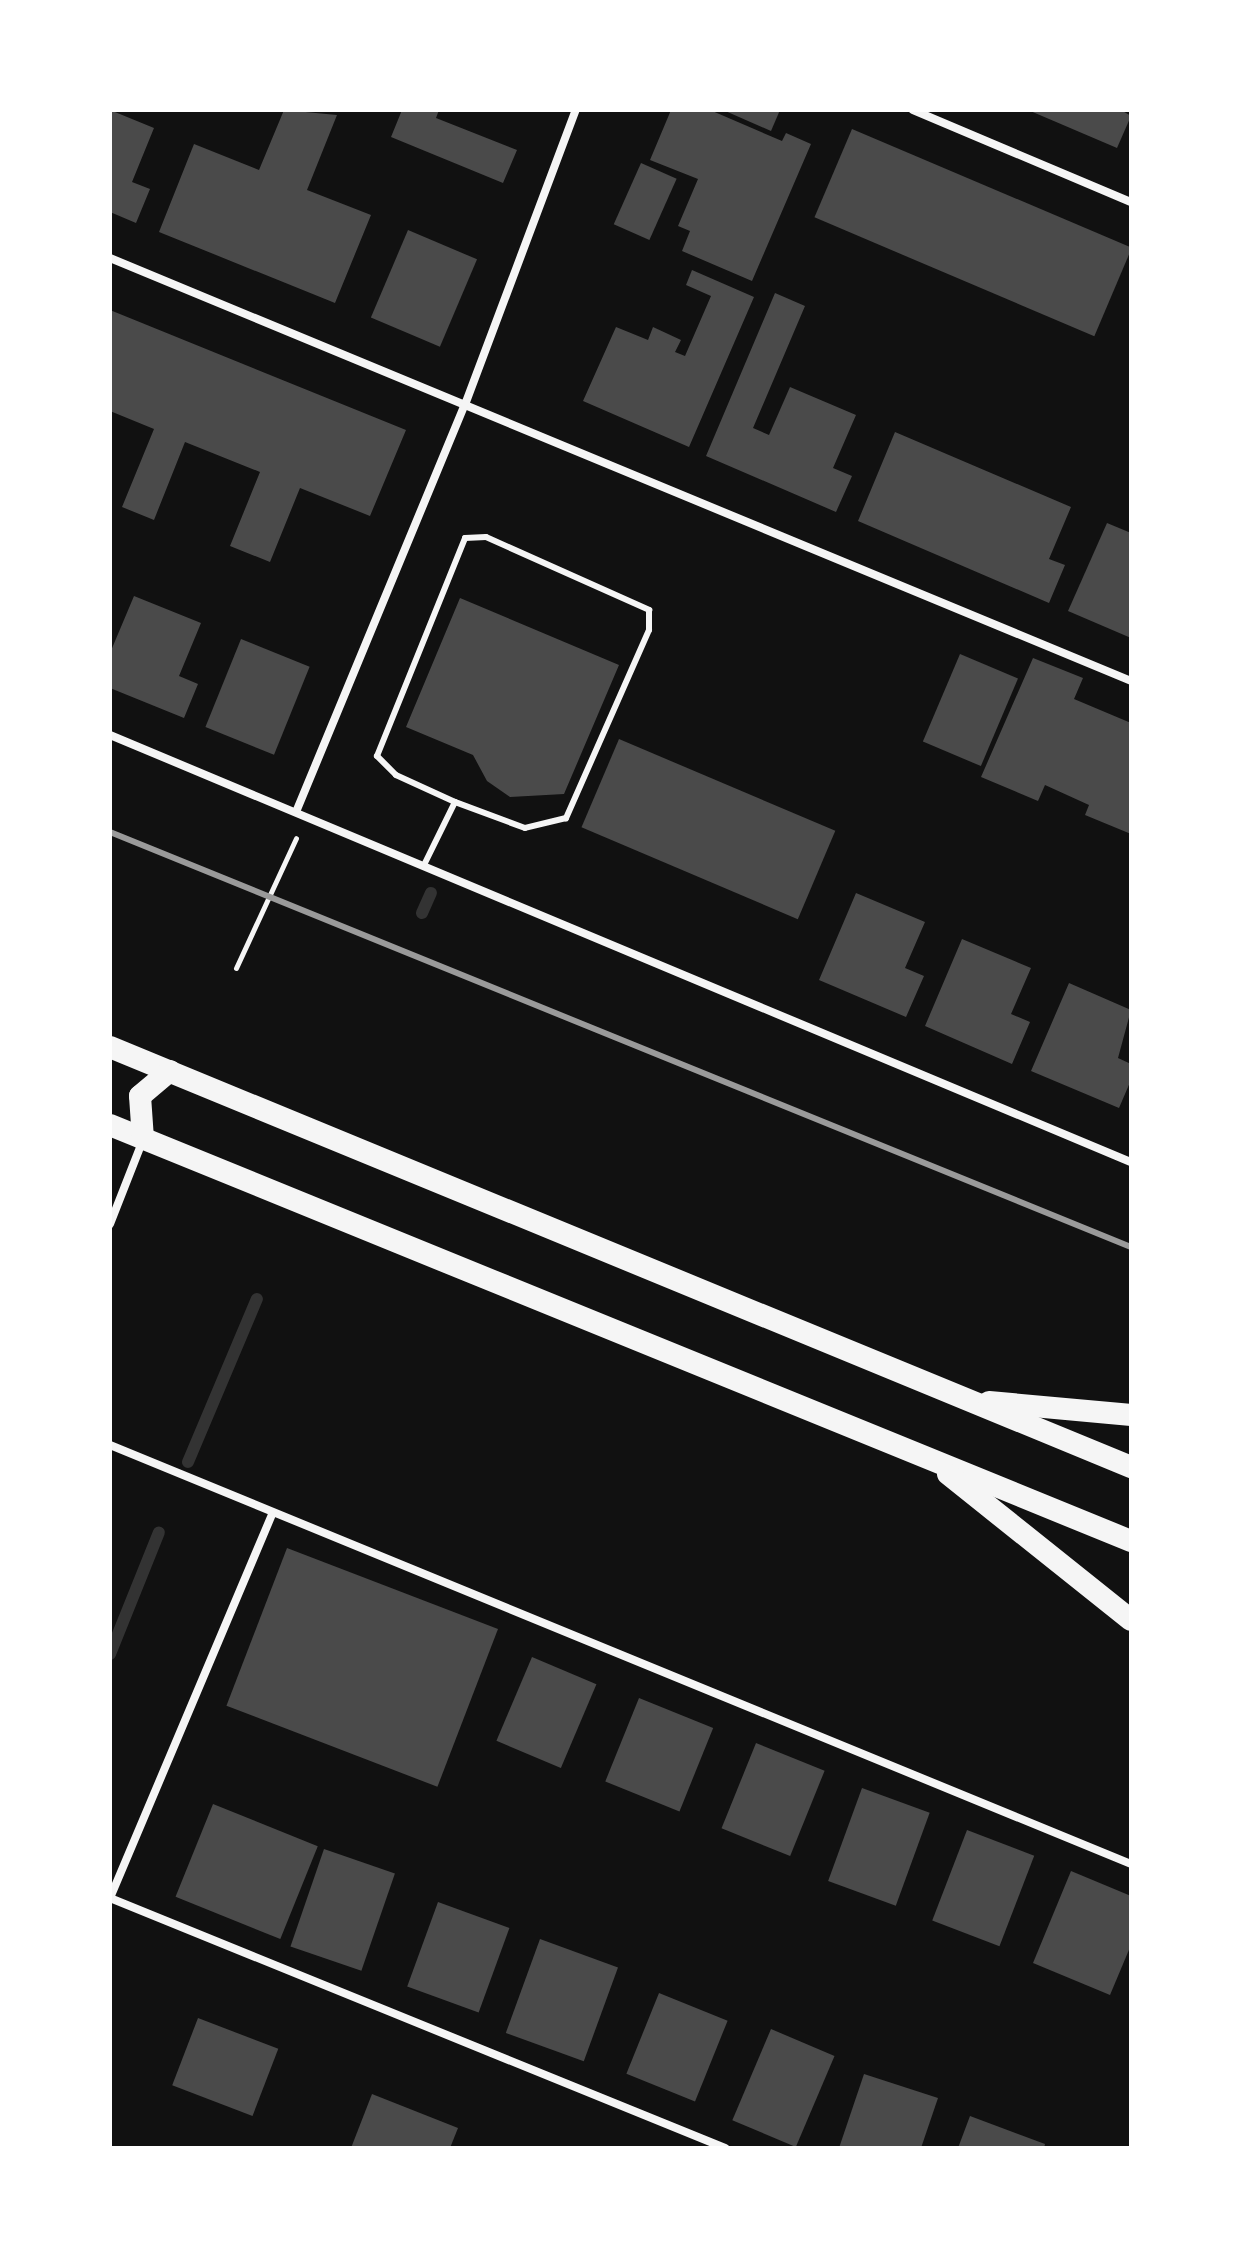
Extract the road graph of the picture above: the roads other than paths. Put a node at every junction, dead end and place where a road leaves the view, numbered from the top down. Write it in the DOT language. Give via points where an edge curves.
graph roads {
  1 [pos="576,110"];
  2 [pos="913,110"];
  3 [pos="1131,202"];
  4 [pos="110,258"];
  5 [pos="466,402"];
  6 [pos="1131,681"];
  7 [pos="110,735"];
  8 [pos="455,802"];
  9 [pos="296,812"];
  10 [pos="424,865"];
  11 [pos="110,1047"];
  12 [pos="170,1071"];
  13 [pos="110,1125"];
  14 [pos="143,1139"];
  15 [pos="1131,1162"];
  16 [pos="110,1224"];
  17 [pos="964,1399"];
  18 [pos="1131,1415"];
  19 [pos="110,1446"];
  20 [pos="928,1458"];
  21 [pos="1131,1467"];
  22 [pos="272,1515"];
  23 [pos="1131,1541"];
  24 [pos="1131,1620"];
  25 [pos="1131,1864"];
  26 [pos="110,1898"];
  27 [pos="725,2148"];
  1 -- 5 [label="street"];
  2 -- 3 [label="street"];
  4 -- 5 [label="street"];
  5 -- 6 [label="street"];
  5 -- 9 [label="street"];
  7 -- 9 [label="street"];
  8 -- 8 [label="lane" via="396,775 377,756 465,538 486,537 649,610 649,630 566,818 525,828"];
  8 -- 10 [label="lane"];
  9 -- 10 [label="street"];
  10 -- 15 [label="street"];
  11 -- 12 [label="highway"];
  12 -- 14 [label="highway" via="140,1096"];
  12 -- 17 [label="highway"];
  13 -- 14 [label="highway"];
  14 -- 16 [label="street"];
  14 -- 20 [label="highway"];
  17 -- 18 [label="highway"];
  17 -- 21 [label="highway"];
  19 -- 22 [label="street"];
  20 -- 23 [label="highway"];
  20 -- 24 [label="highway"];
  22 -- 25 [label="street"];
  22 -- 26 [label="street"];
  26 -- 27 [label="street"];
}
